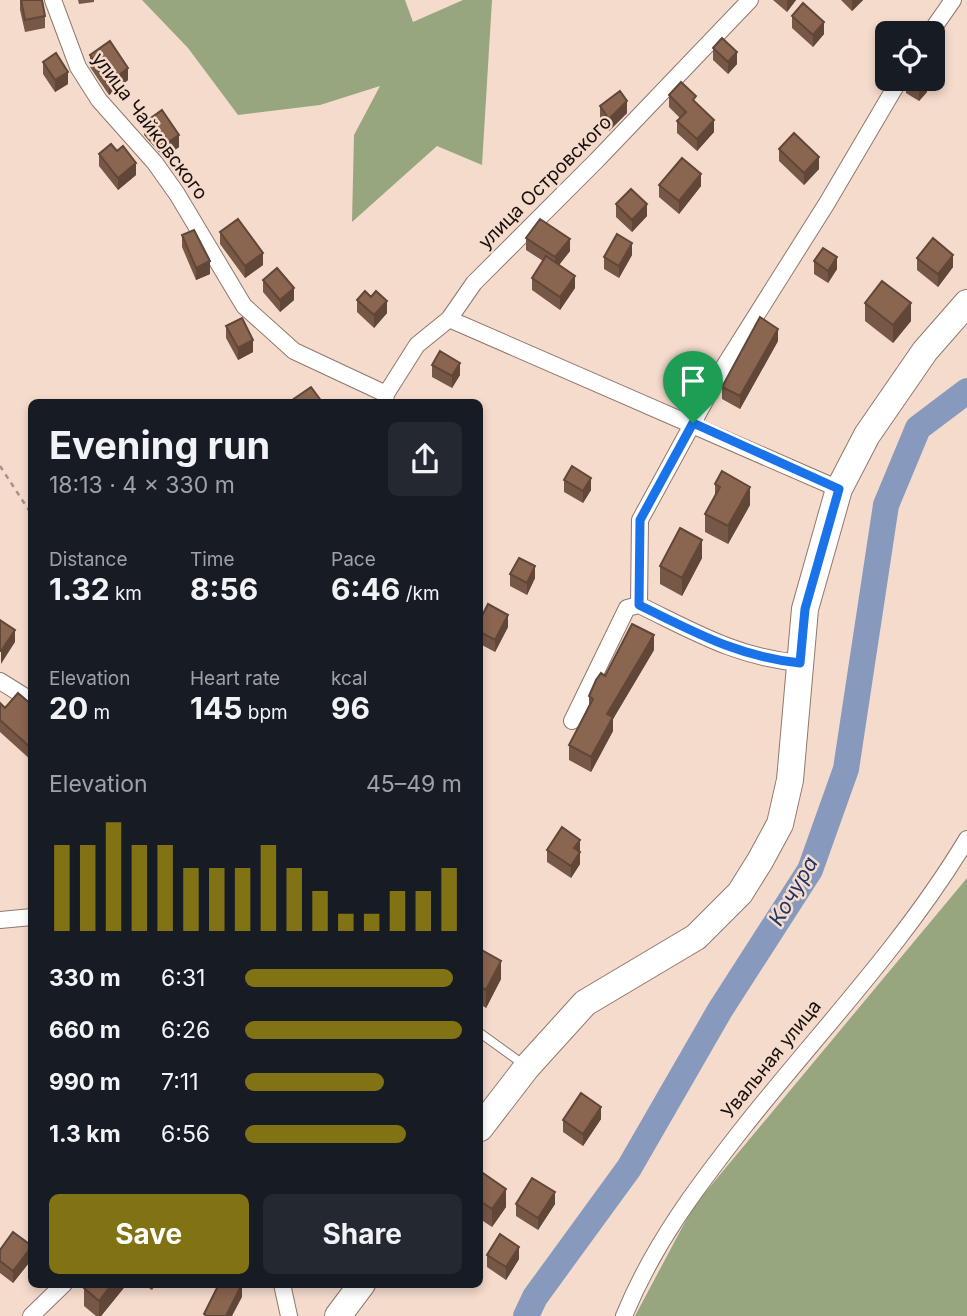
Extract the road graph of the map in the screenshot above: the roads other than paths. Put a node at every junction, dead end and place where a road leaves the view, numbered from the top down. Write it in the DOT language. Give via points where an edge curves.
graph roads {
  1 [pos="53,0"];
  2 [pos="750,0"];
  3 [pos="953,0"];
  4 [pos="938,21"];
  5 [pos="893,91"];
  6 [pos="967,303"];
  7 [pos="449,319"];
  8 [pos="386,398"];
  9 [pos="693,423"];
  10 [pos="839,489"];
  11 [pos="639,605"];
  12 [pos="800,663"];
  13 [pos="0,681"];
  14 [pos="28,698"];
  15 [pos="572,721"];
  16 [pos="967,839"];
  17 [pos="28,917"];
  18 [pos="0,920"];
  19 [pos="483,1035"];
  20 [pos="527,1067"];
  21 [pos="483,1124"];
  22 [pos="60,1288"];
  23 [pos="283,1288"];
  24 [pos="359,1288"];
  25 [pos="31,1316"];
  26 [pos="289,1316"];
  27 [pos="338,1316"];
  28 [pos="624,1316"];
  1 -- 8 [label="street, улица Чайковского" via="78,68 177,194 244,306 294,351"];
  2 -- 7 [label="street, улица Островского" via="474,283"];
  3 -- 4 [label="street"];
  5 -- 9 [label="street"];
  6 -- 10 [label="main road" via="867,435"];
  7 -- 8 [label="street, улица Островского" via="417,345"];
  7 -- 9 [label="street"];
  9 -- 10 [label="street"];
  9 -- 11 [label="street" via="640,520"];
  10 -- 12 [label="main road" via="805,609"];
  11 -- 12 [label="street" via="712,642"];
  11 -- 15 [label="street" via="627,608"];
  12 -- 20 [label="main road" via="790,780 780,824 740,893 695,937 585,1003"];
  13 -- 14 [label="street"];
  16 -- 28 [label="street, Увальная улица" via="902,934 690,1195 659,1243"];
  17 -- 18 [label="street"];
  19 -- 20 [label="lane"];
  20 -- 21 [label="main road"];
  22 -- 25 [label="street"];
  23 -- 26 [label="street"];
  24 -- 27 [label="main road"];
}
